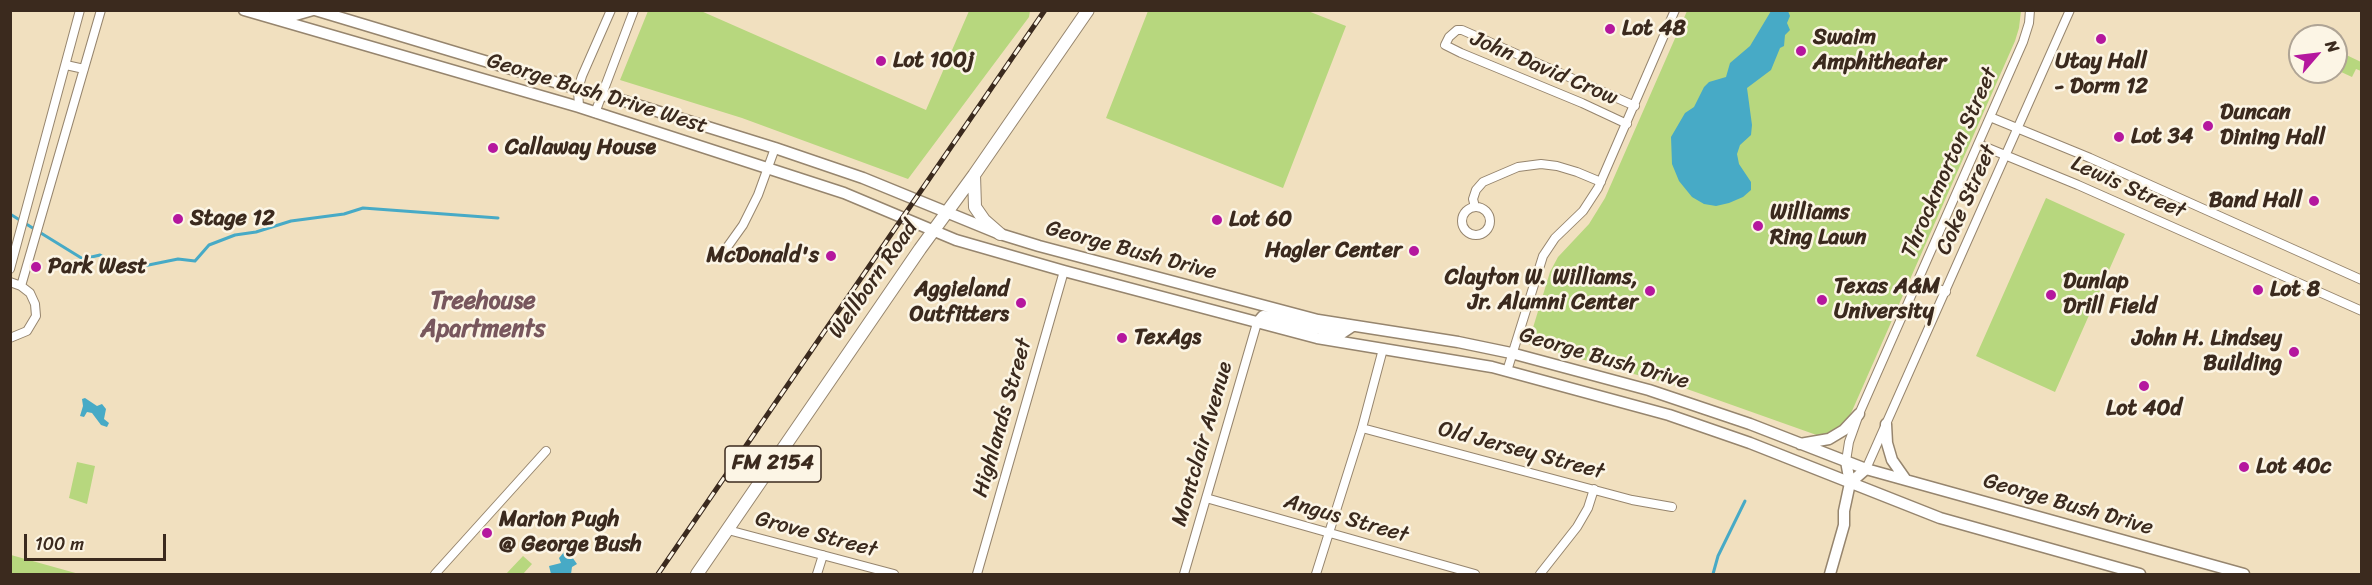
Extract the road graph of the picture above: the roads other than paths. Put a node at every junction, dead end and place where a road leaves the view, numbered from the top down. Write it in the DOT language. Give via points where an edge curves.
graph roads {
  1 [pos="80,10"];
  2 [pos="101,10"];
  3 [pos="244,10"];
  4 [pos="274,10"];
  5 [pos="314,10"];
  6 [pos="611,10"];
  7 [pos="634,10"];
  8 [pos="1088,10"];
  9 [pos="1675,10"];
  10 [pos="2030,10"];
  11 [pos="2070,10"];
  12 [pos="66,65"];
  13 [pos="84,69"];
  14 [pos="578,89"];
  15 [pos="601,94"];
  16 [pos="1635,106"];
  17 [pos="579,107"];
  18 [pos="595,112"];
  19 [pos="1990,117"];
  20 [pos="1627,124"];
  21 [pos="2017,128"];
  22 [pos="1978,144"];
  23 [pos="775,148"];
  24 [pos="2006,156"];
  25 [pos="768,168"];
  26 [pos="974,175"];
  27 [pos="1601,182"];
  28 [pos="1475,207"];
  29 [pos="947,212"];
  30 [pos="933,230"];
  31 [pos="1000,234"];
  32 [pos="728,246"];
  33 [pos="10,269"];
  34 [pos="1064,271"];
  35 [pos="1918,280"];
  36 [pos="2361,280"];
  37 [pos="10,282"];
  38 [pos="21,286"];
  39 [pos="1946,292"];
  40 [pos="2361,311"];
  41 [pos="1257,323"];
  42 [pos="1351,327"];
  43 [pos="10,338"];
  44 [pos="1383,349"];
  45 [pos="1511,353"];
  46 [pos="1507,371"];
  47 [pos="1859,414"];
  48 [pos="1886,424"];
  49 [pos="1362,428"];
  50 [pos="1800,444"];
  51 [pos="546,451"];
  52 [pos="1846,462"];
  53 [pos="1866,468"];
  54 [pos="1906,480"];
  55 [pos="1850,483"];
  56 [pos="1594,489"];
  57 [pos="1206,498"];
  58 [pos="1672,507"];
  59 [pos="728,530"];
  60 [pos="1330,533"];
  61 [pos="823,555"];
  62 [pos="2217,571"];
  63 [pos="1460,572"];
  64 [pos="435,574"];
  65 [pos="697,574"];
  66 [pos="817,574"];
  67 [pos="894,574"];
  68 [pos="977,574"];
  69 [pos="1184,574"];
  70 [pos="1316,574"];
  71 [pos="1475,574"];
  72 [pos="1542,574"];
  73 [pos="1830,574"];
  74 [pos="2140,574"];
  75 [pos="2244,574"];
  1 -- 12 [label="street"];
  2 -- 13 [label="street"];
  3 -- 17 [label="main road, George Bush Drive West"];
  4 -- 5 [label="main road" via="292,16"];
  5 -- 14 [label="main road, George Bush Drive West"];
  6 -- 14 [label="street"];
  7 -- 15 [label="street"];
  8 -- 26 [label="main road, Wellborn Road / FM 2154"];
  9 -- 16 [label="street"];
  10 -- 19 [label="street, Throckmorton Street" via="2025,36"];
  11 -- 21 [label="street, Coke Street"];
  12 -- 13 [label="street"];
  12 -- 33 [label="street"];
  13 -- 38 [label="street"];
  14 -- 15 [label="main road, George Bush Drive West"];
  14 -- 17 [label="street"];
  15 -- 18 [label="street"];
  15 -- 23 [label="main road, George Bush Drive West"];
  16 -- 20 [label="street"];
  16 -- 20 [label="street, John David Crow" via="1462,30 1457,30 1445,45"];
  17 -- 18 [label="main road, George Bush Drive West"];
  18 -- 25 [label="main road, George Bush Drive West"];
  19 -- 21 [label="street, Lewis Street"];
  19 -- 22 [label="street, Throckmorton Street"];
  20 -- 27 [label="street"];
  21 -- 24 [label="street, Coke Street"];
  21 -- 36 [label="street, Lewis Street"];
  22 -- 24 [label="street, Lewis Street"];
  22 -- 35 [label="street, Throckmorton Street"];
  23 -- 25 [label="street"];
  23 -- 29 [label="main road, George Bush Drive West"];
  24 -- 39 [label="street, Coke Street"];
  24 -- 40 [label="street, Lewis Street"];
  25 -- 30 [label="main road, George Bush Drive West" via="844,193"];
  25 -- 32 [label="street" via="743,225"];
  26 -- 29 [label="main road, Wellborn Road / FM 2154"];
  26 -- 31 [label="main road" via="975,207"];
  27 -- 28 [label="street" via="1557,166 1518,166 1483,182 1473,199"];
  27 -- 45 [label="street" via="1583,212 1555,238 1543,256"];
  29 -- 30 [label="main road, Wellborn Road / FM 2154"];
  29 -- 31 [label="main road, George Bush Drive"];
  30 -- 34 [label="main road, George Bush Drive"];
  30 -- 59 [label="main road, Wellborn Road / FM 2154"];
  31 -- 42 [label="main road, George Bush Drive"];
  34 -- 41 [label="main road, George Bush Drive"];
  34 -- 68 [label="street, Highlands Street"];
  35 -- 39 [label="street"];
  35 -- 47 [label="street, Throckmorton Street"];
  37 -- 38 [label="street"];
  38 -- 43 [label="street" via="30,293 36,315 27,331"];
  39 -- 48 [label="street, Coke Street"];
  41 -- 42 [label="main road" via="1263,316 1342,333"];
  41 -- 44 [label="main road, George Bush Drive"];
  41 -- 57 [label="street, Montclair Avenue"];
  42 -- 45 [label="main road, George Bush Drive"];
  44 -- 46 [label="main road, George Bush Drive"];
  44 -- 49 [label="street"];
  45 -- 46 [label="street"];
  45 -- 50 [label="main road, George Bush Drive" via="1700,406"];
  46 -- 55 [label="main road, George Bush Drive" via="1702,425"];
  47 -- 50 [label="main road" via="1829,439"];
  47 -- 52 [label="street, Throckmorton Street"];
  48 -- 53 [label="street, Coke Street"];
  48 -- 54 [label="main road" via="1892,460"];
  49 -- 56 [label="street, Old Jersey Street"];
  49 -- 60 [label="street"];
  50 -- 52 [label="main road, George Bush Drive"];
  51 -- 64 [label="street"];
  52 -- 53 [label="main road, George Bush Drive"];
  52 -- 55 [label="main road"];
  53 -- 54 [label="main road, George Bush Drive"];
  53 -- 55 [label="main road"];
  54 -- 62 [label="main road, George Bush Drive"];
  55 -- 73 [label="main road" via="1844,525"];
  55 -- 74 [label="main road, George Bush Drive" via="1940,518"];
  56 -- 58 [label="street, Old Jersey Street"];
  56 -- 72 [label="street" via="1577,527"];
  57 -- 60 [label="street, Angus Street"];
  57 -- 69 [label="street, Montclair Avenue"];
  59 -- 61 [label="street, Grove Street"];
  59 -- 65 [label="main road, Wellborn Road / FM 2154"];
  60 -- 63 [label="street, Angus Street"];
  60 -- 70 [label="street"];
  61 -- 66 [label="street"];
  61 -- 67 [label="street, Grove Street"];
  62 -- 75 [label="main road, George Bush Drive"];
  63 -- 71 [label="street, Angus Street"];
}
